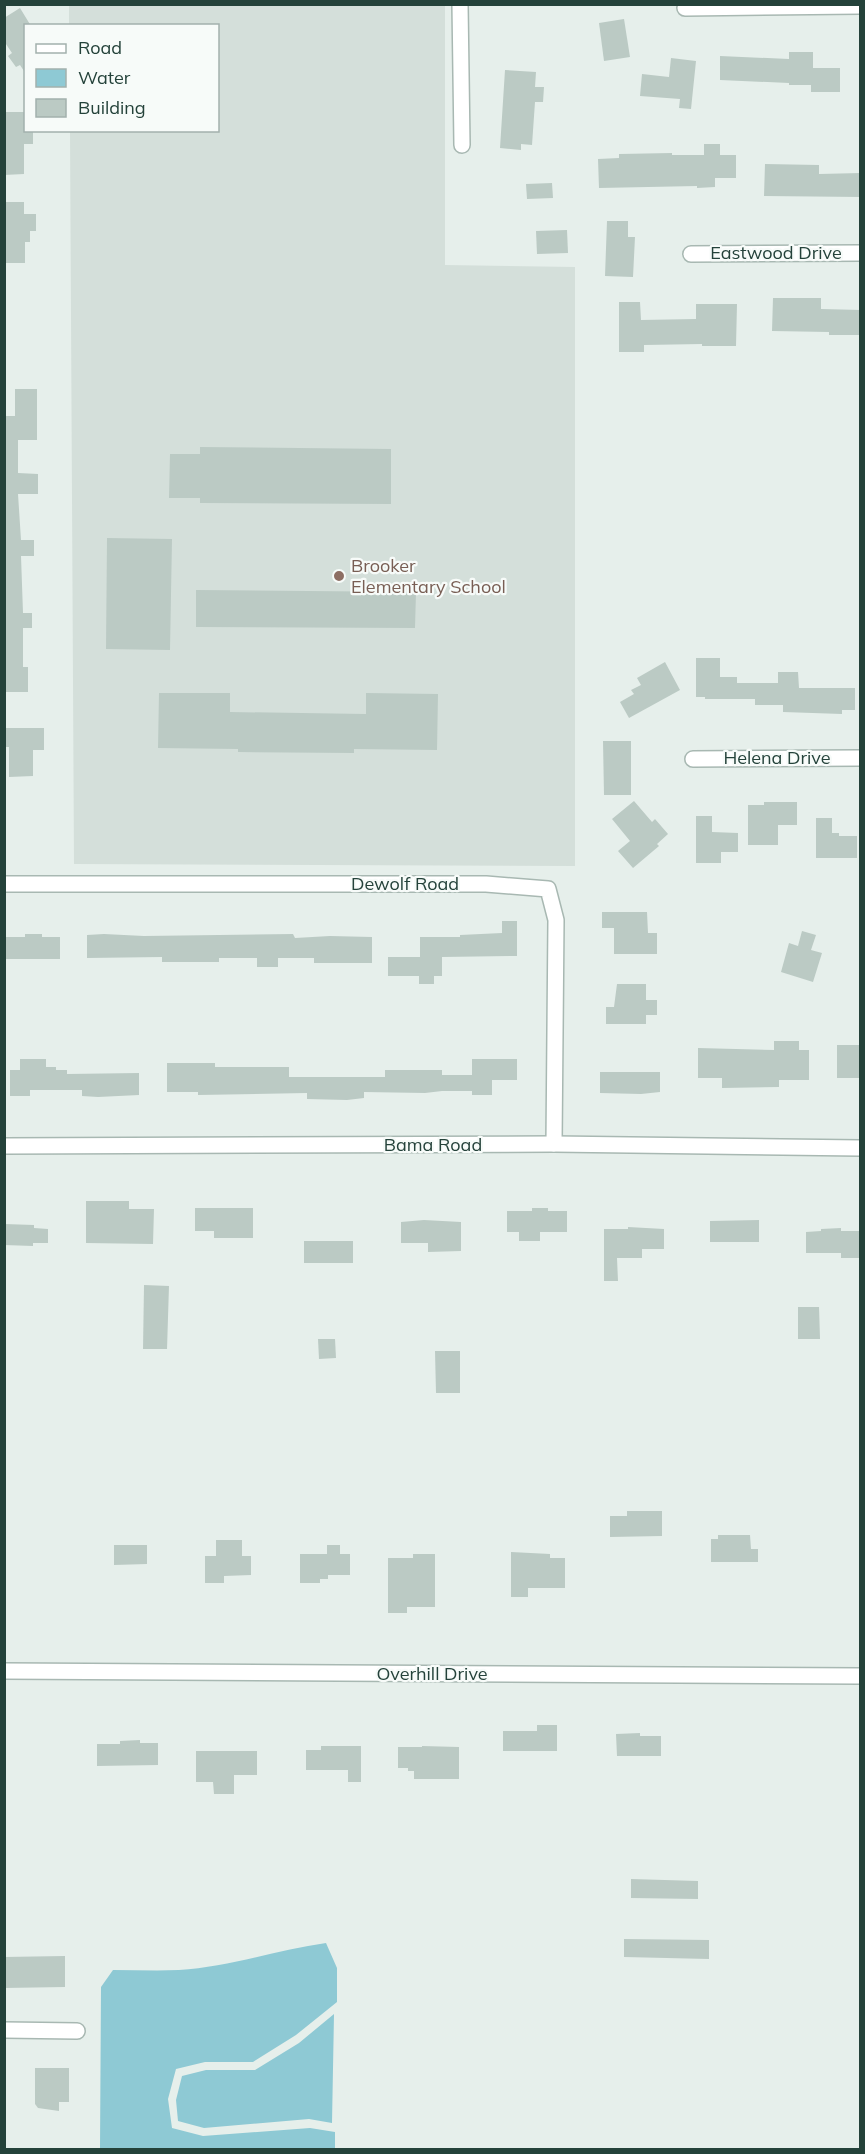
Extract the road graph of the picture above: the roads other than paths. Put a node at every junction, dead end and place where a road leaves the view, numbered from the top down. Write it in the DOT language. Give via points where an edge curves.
graph roads {
  1 [pos="460,4"];
  2 [pos="861,6"];
  3 [pos="685,8"];
  4 [pos="462,145"];
  5 [pos="861,253"];
  6 [pos="691,254"];
  7 [pos="861,758"];
  8 [pos="693,759"];
  9 [pos="4,884"];
  10 [pos="554,1144"];
  11 [pos="4,1146"];
  12 [pos="861,1148"];
  13 [pos="4,1671"];
  14 [pos="861,1676"];
  15 [pos="4,2030"];
  16 [pos="77,2031"];
  1 -- 4 [label="street"];
  2 -- 3 [label="street"];
  5 -- 6 [label="street, Eastwood Drive"];
  7 -- 8 [label="street, Helena Drive"];
  9 -- 10 [label="street, Dewolf Road" via="486,884 548,889 556,920"];
  10 -- 11 [label="street, Bama Road"];
  10 -- 12 [label="street, Bama Road"];
  13 -- 14 [label="street, Overhill Drive"];
  15 -- 16 [label="street"];
}
